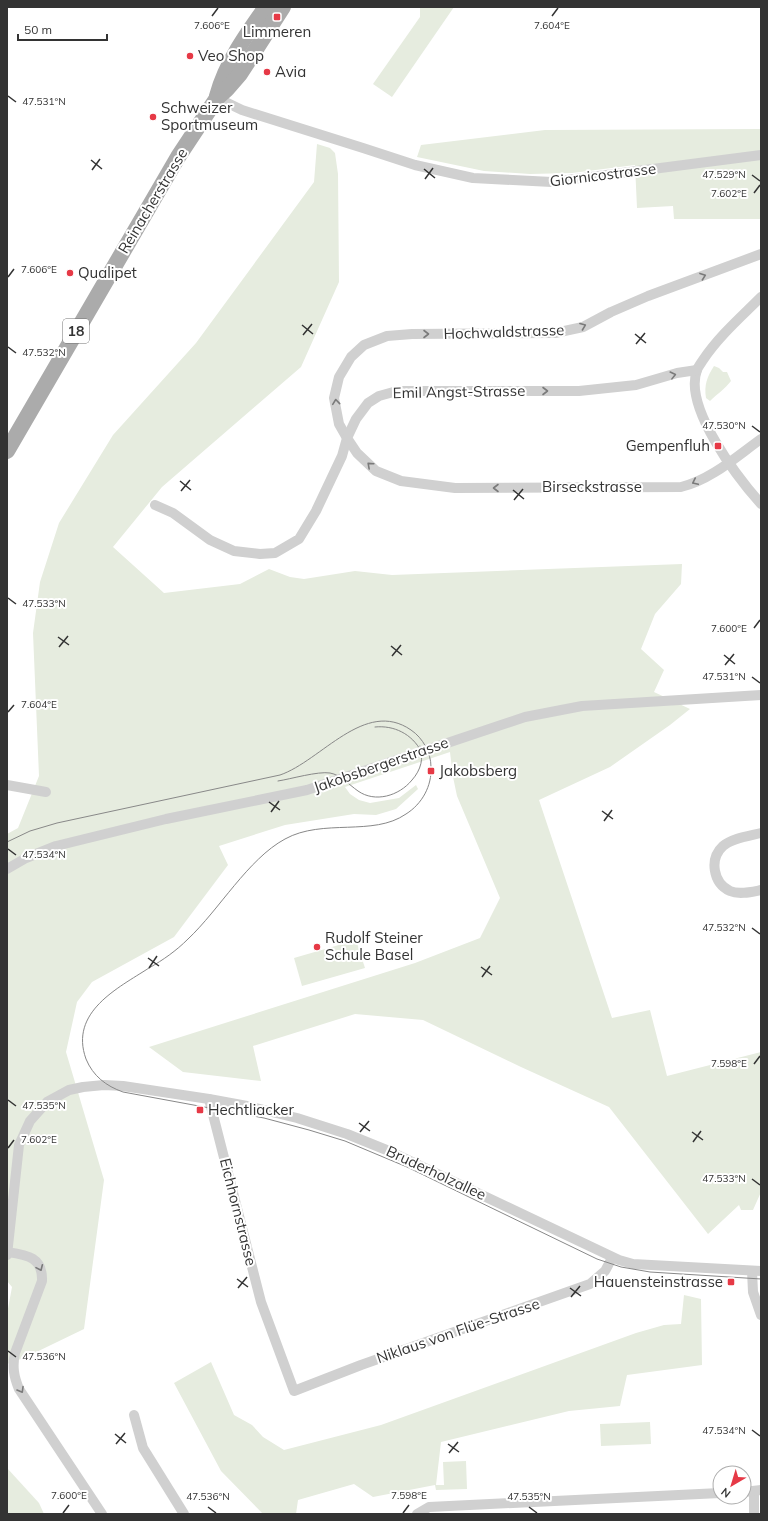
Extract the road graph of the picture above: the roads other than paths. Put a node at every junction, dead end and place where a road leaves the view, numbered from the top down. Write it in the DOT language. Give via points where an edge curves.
graph roads {
  1 [pos="266,7"];
  2 [pos="283,7"];
  3 [pos="217,98"];
  4 [pos="761,155"];
  5 [pos="761,254"];
  6 [pos="761,297"];
  7 [pos="697,370"];
  8 [pos="347,438"];
  9 [pos="761,439"];
  10 [pos="7,451"];
  11 [pos="728,462"];
  12 [pos="761,504"];
  13 [pos="155,505"];
  14 [pos="761,695"];
  15 [pos="7,785"];
  16 [pos="46,792"];
  17 [pos="761,833"];
  18 [pos="7,869"];
  19 [pos="761,890"];
  20 [pos="209,1099"];
  21 [pos="8,1252"];
  22 [pos="7,1255"];
  23 [pos="612,1258"];
  24 [pos="757,1271"];
  25 [pos="761,1315"];
  26 [pos="294,1391"];
  27 [pos="134,1415"];
  28 [pos="753,1491"];
  29 [pos="712,1493"];
  30 [pos="102,1514"];
  31 [pos="184,1514"];
  32 [pos="417,1514"];
  33 [pos="754,1514"];
  1 -- 3 [label="main road, Reinacherstrasse / 18" via="226,71"];
  2 -- 3 [label="main road, Reinacherstrasse / 18" via="240,74"];
  3 -- 4 [label="street, Giornicostrasse" via="242,110 318,135 415,165 473,178 552,182"];
  3 -- 10 [label="main road, Reinacherstrasse / 18" via="178,157"];
  8 -- 5 [label="street, Hochwaldstrasse, one-way" via="339,424 334,398 339,377 351,357 364,345 387,336 555,333 583,327 648,296"];
  6 -- 7 [label="street" via="713,345"];
  8 -- 7 [label="street, Emil Angst-Strasse, one-way" via="356,419 368,403 379,396 397,391 579,391 636,385"];
  7 -- 11 [label="street" via="696,398"];
  11 -- 8 [label="street, Birseckstrasse, one-way" via="691,485 681,487 455,488 401,481 376,471 357,454"];
  8 -- 13 [label="street, Emil Angst-Strasse" via="342,456 316,511 299,539 275,553 234,551 210,540 172,513"];
  9 -- 11 [label="street, Birseckstrasse"];
  11 -- 12 [label="street"];
  14 -- 18 [label="street, Jakobsbergerstrasse" via="582,706 525,717 307,790 166,819 56,846"];
  15 -- 16 [label="street"];
  17 -- 19 [label="street" via="727,843 716,855 714,864 715,876 721,885 731,891 741,893"];
  20 -- 21 [label="street, Bruderholzallee" via="104,1085 69,1090 47,1102 30,1121 19,1145"];
  20 -- 23 [label="street, Bruderholzallee" via="297,1118 347,1134 382,1148"];
  20 -- 26 [label="street, Eichhornstrasse" via="261,1302"];
  21 -- 22 [label="street"];
  21 -- 30 [label="street, one-way" via="32,1258 38,1263 43,1274 14,1353 14,1377 19,1390"];
  23 -- 24 [label="street, Bruderholzallee" via="633,1264"];
  23 -- 26 [label="street, Niklaus von Flüe-Strasse" via="605,1271 590,1284"];
  24 -- 25 [label="street" via="753,1292"];
  27 -- 31 [label="street" via="143,1448"];
  28 -- 33 [label="street"];
  29 -- 32 [label="street" via="429,1507"];
}
